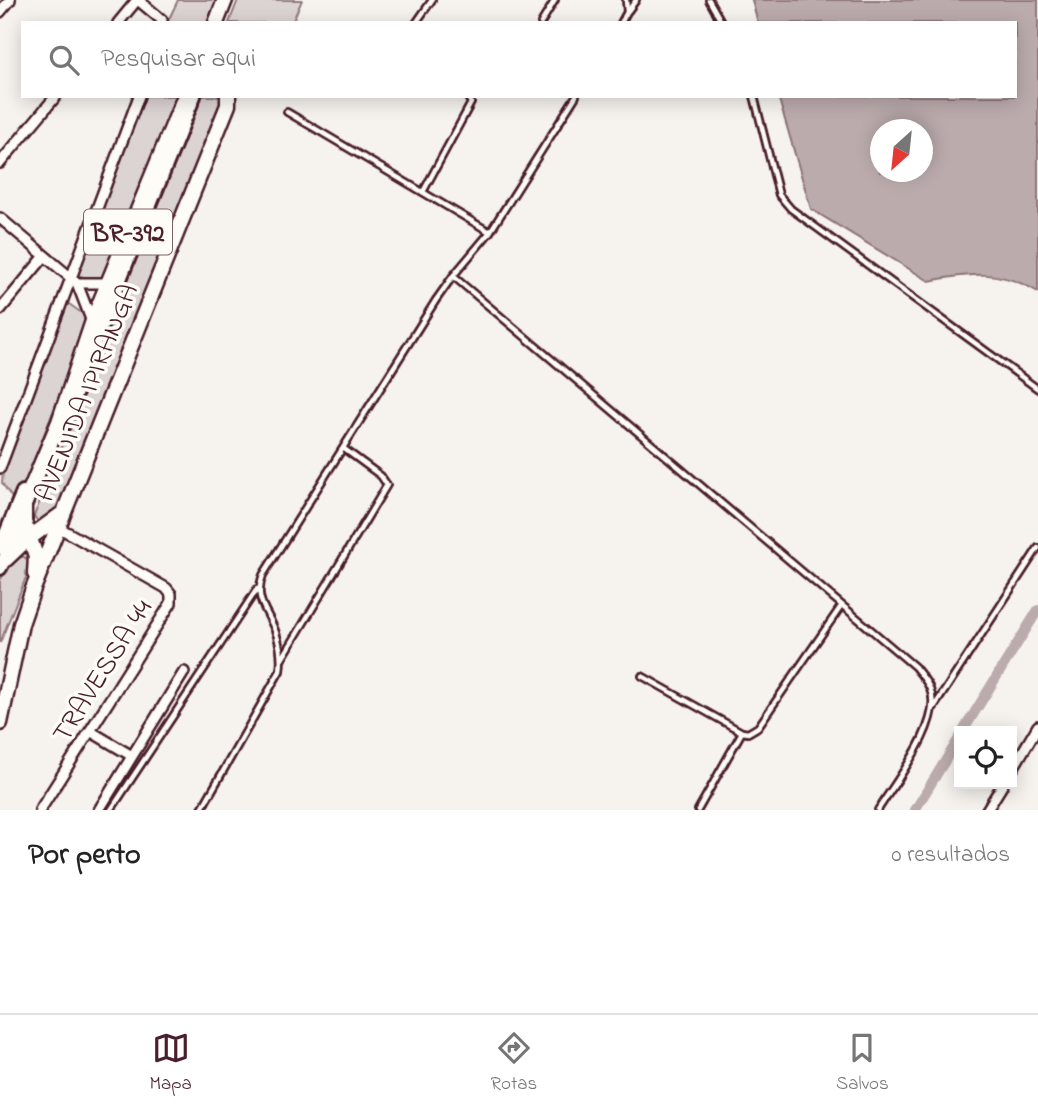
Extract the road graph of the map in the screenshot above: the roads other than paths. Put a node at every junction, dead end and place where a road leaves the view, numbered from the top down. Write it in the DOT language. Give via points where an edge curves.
graph roads {
  1 [pos="10,0"];
  2 [pos="138,0"];
  3 [pos="432,0"];
  4 [pos="555,0"];
  5 [pos="626,0"];
  6 [pos="636,0"];
  7 [pos="709,1"];
  8 [pos="225,2"];
  9 [pos="0,12"];
  10 [pos="627,12"];
  11 [pos="120,21"];
  12 [pos="162,21"];
  13 [pos="219,21"];
  14 [pos="417,21"];
  15 [pos="542,21"];
  16 [pos="622,21"];
  17 [pos="721,21"];
  18 [pos="54,98"];
  19 [pos="138,98"];
  20 [pos="186,98"];
  21 [pos="193,98"];
  22 [pos="228,98"];
  23 [pos="468,98"];
  24 [pos="575,98"];
  25 [pos="755,98"];
  26 [pos="286,111"];
  27 [pos="0,163"];
  28 [pos="423,192"];
  29 [pos="0,218"];
  30 [pos="490,232"];
  31 [pos="44,257"];
  32 [pos="453,276"];
  33 [pos="110,279"];
  34 [pos="73,281"];
  35 [pos="0,310"];
  36 [pos="93,324"];
  37 [pos="77,371"];
  38 [pos="1038,389"];
  39 [pos="343,447"];
  40 [pos="0,468"];
  41 [pos="60,520"];
  42 [pos="24,522"];
  43 [pos="29,538"];
  44 [pos="1038,548"];
  45 [pos="2,559"];
  46 [pos="258,587"];
  47 [pos="33,589"];
  48 [pos="842,605"];
  49 [pos="282,659"];
  50 [pos="184,672"];
  51 [pos="642,676"];
  52 [pos="934,708"];
  53 [pos="0,723"];
  54 [pos="1038,726"];
  55 [pos="90,731"];
  56 [pos="742,732"];
  57 [pos="132,756"];
  58 [pos="1017,762"];
  59 [pos="1000,789"];
  60 [pos="40,810"];
  61 [pos="99,810"];
  62 [pos="111,810"];
  63 [pos="201,810"];
  64 [pos="698,810"];
  65 [pos="878,810"];
  66 [pos="987,810"];
  1 -- 9 [label="street"];
  2 -- 11 [label="street"];
  2 -- 12 [label="street"];
  3 -- 14 [label="lane"];
  4 -- 15 [label="lane"];
  5 -- 10 [label="lane"];
  6 -- 10 [label="lane"];
  7 -- 17 [label="lane"];
  8 -- 13 [label="main road"];
  10 -- 16 [label="lane"];
  18 -- 27 [label="street"];
  19 -- 34 [label="street"];
  20 -- 33 [label="main road, BR-392"];
  21 -- 42 [label="main road, BR-392"];
  22 -- 41 [label="main road, AVENIDA IPIRANGA"];
  23 -- 28 [label="lane" via="471,103"];
  24 -- 30 [label="lane"];
  25 -- 38 [label="lane" via="779,195 791,209"];
  26 -- 28 [label="lane"];
  28 -- 30 [label="lane"];
  29 -- 31 [label="street"];
  30 -- 32 [label="lane"];
  31 -- 34 [label="street"];
  31 -- 35 [label="street"];
  32 -- 39 [label="lane"];
  32 -- 48 [label="lane"];
  33 -- 34 [label="street"];
  33 -- 36 [label="main road, BR-392"];
  34 -- 36 [label="street"];
  34 -- 40 [label="street"];
  36 -- 37 [label="main road, BR-392"];
  37 -- 42 [label="main road" via="24,505"];
  37 -- 45 [label="main road, BR-392"];
  39 -- 46 [label="lane"];
  39 -- 49 [label="lane" via="387,485"];
  41 -- 43 [label="main road"];
  41 -- 47 [label="main road, AVENIDA IPIRANGA"];
  41 -- 55 [label="street, TRAVESSA 44" via="172,594 171,603"];
  42 -- 43 [label="main road"];
  42 -- 45 [label="main road, BR-392"];
  43 -- 45 [label="main road"];
  43 -- 47 [label="main road" via="36,556"];
  44 -- 52 [label="lane"];
  46 -- 49 [label="lane"];
  46 -- 62 [label="lane"];
  47 -- 53 [label="main road"];
  48 -- 52 [label="lane" via="915,667 930,689"];
  48 -- 56 [label="lane" via="758,727"];
  49 -- 63 [label="lane" via="280,671"];
  50 -- 57 [label="street"];
  51 -- 56 [label="lane"];
  52 -- 65 [label="lane" via="926,730"];
  54 -- 58 [label="street"];
  55 -- 57 [label="street"];
  55 -- 60 [label="street, TRAVESSA 44"];
  56 -- 64 [label="lane"];
  57 -- 61 [label="street"];
  59 -- 66 [label="street"];
}
